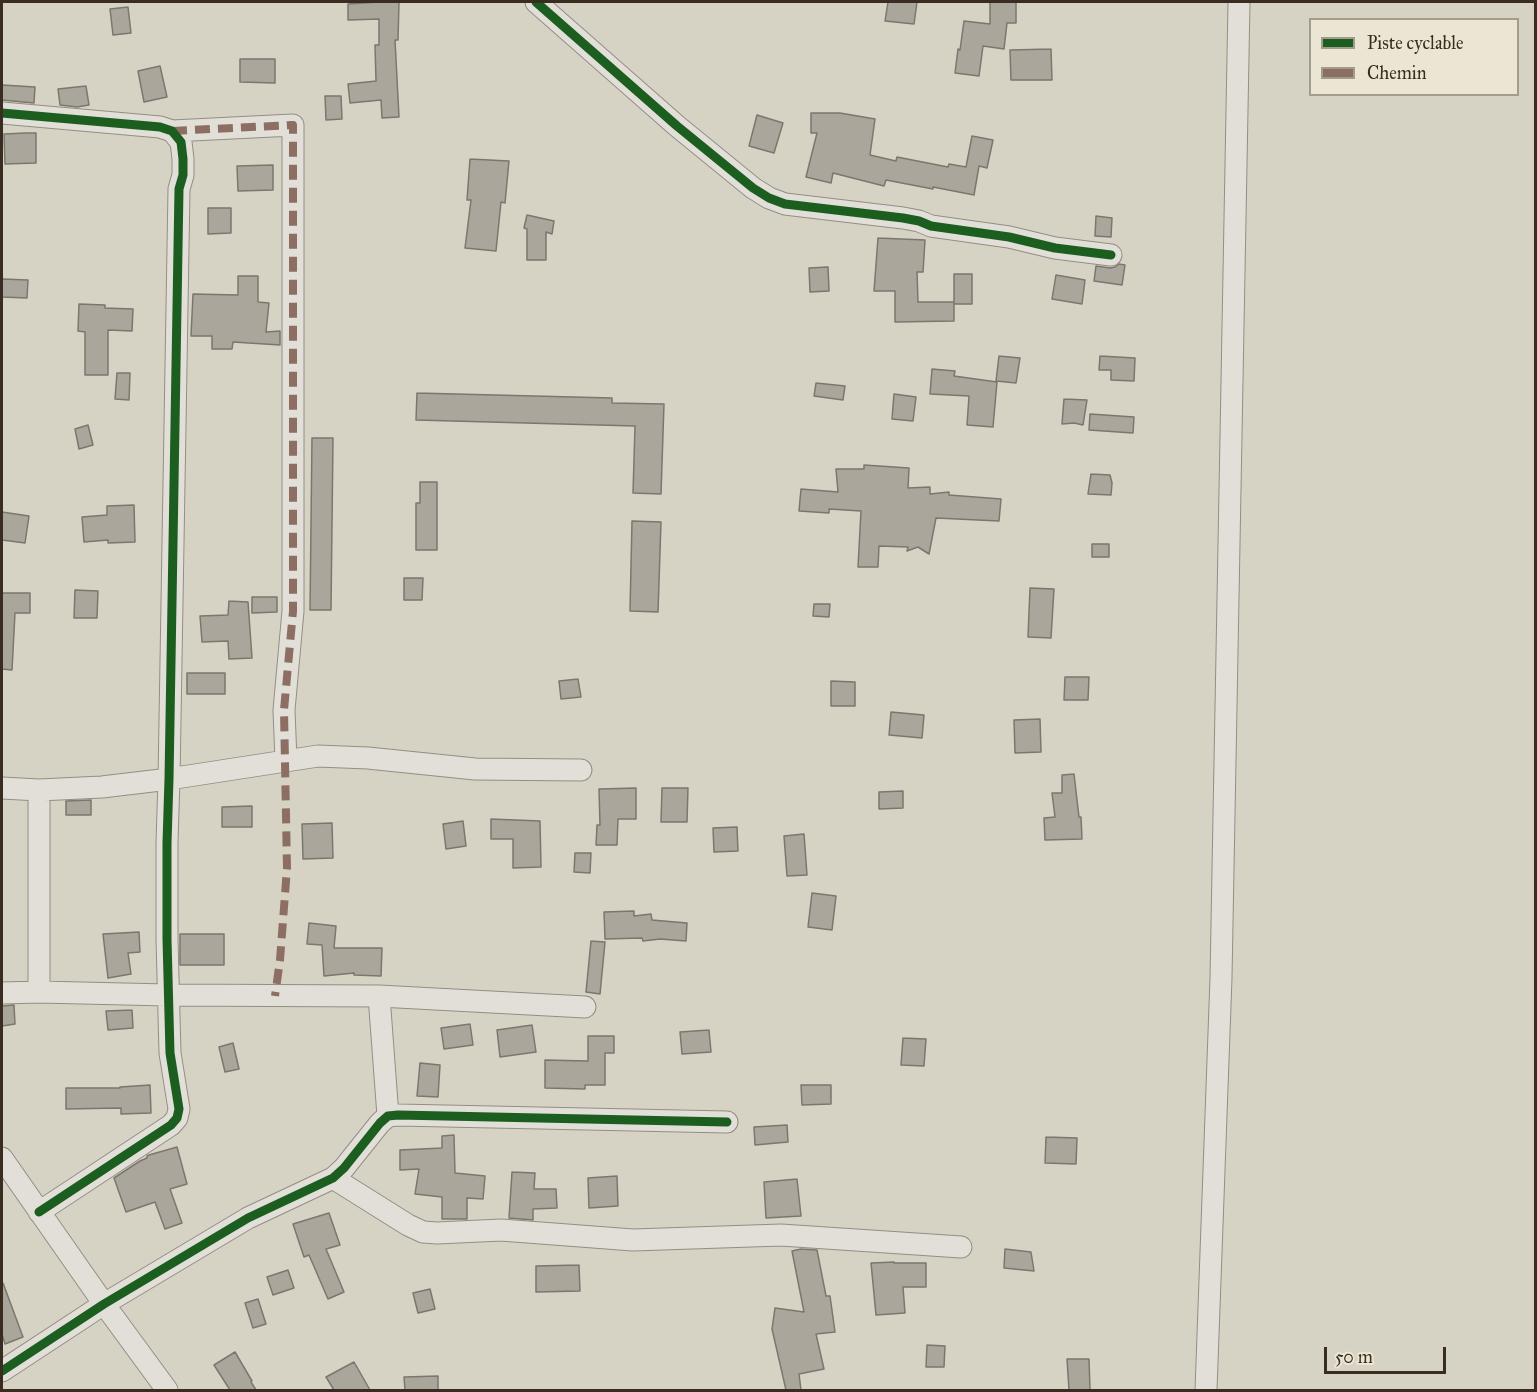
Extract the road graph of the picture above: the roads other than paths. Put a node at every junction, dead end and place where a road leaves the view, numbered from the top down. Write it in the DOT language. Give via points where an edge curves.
graph roads {
  1 [pos="536,2"];
  2 [pos="1239,2"];
  3 [pos="2,113"];
  4 [pos="172,131"];
  5 [pos="1111,255"];
  6 [pos="286,761"];
  7 [pos="581,770"];
  8 [pos="169,779"];
  9 [pos="2,788"];
  10 [pos="39,790"];
  11 [pos="39,992"];
  12 [pos="2,993"];
  13 [pos="167,995"];
  14 [pos="379,996"];
  15 [pos="585,1006"];
  16 [pos="388,1116"];
  17 [pos="727,1122"];
  18 [pos="2,1158"];
  19 [pos="333,1178"];
  20 [pos="39,1212"];
  21 [pos="961,1247"];
  22 [pos="104,1304"];
  23 [pos="2,1371"];
  24 [pos="167,1390"];
  25 [pos="1206,1390"];
  1 -- 5 [label="street" via="677,126 769,198 785,204 903,218"];
  2 -- 25 [label="street" via="1222,966"];
  3 -- 4 [label="street"];
  4 -- 6 [label="street" via="293,125 294,600 284,710"];
  4 -- 8 [label="street" via="181,142 183,175 179,189"];
  6 -- 7 [label="street" via="318,756 475,769"];
  6 -- 8 [label="street"];
  8 -- 10 [label="street"];
  8 -- 13 [label="street"];
  9 -- 10 [label="street"];
  10 -- 11 [label="street"];
  11 -- 12 [label="street"];
  11 -- 13 [label="street"];
  13 -- 14 [label="street"];
  13 -- 20 [label="street" via="177,1118"];
  14 -- 15 [label="street"];
  14 -- 16 [label="street"];
  16 -- 17 [label="street"];
  16 -- 19 [label="street"];
  18 -- 20 [label="street"];
  19 -- 21 [label="street" via="423,1232 501,1230 633,1240 781,1235"];
  19 -- 22 [label="street" via="248,1218"];
  20 -- 22 [label="street"];
  22 -- 23 [label="street"];
  22 -- 24 [label="street"];
}
